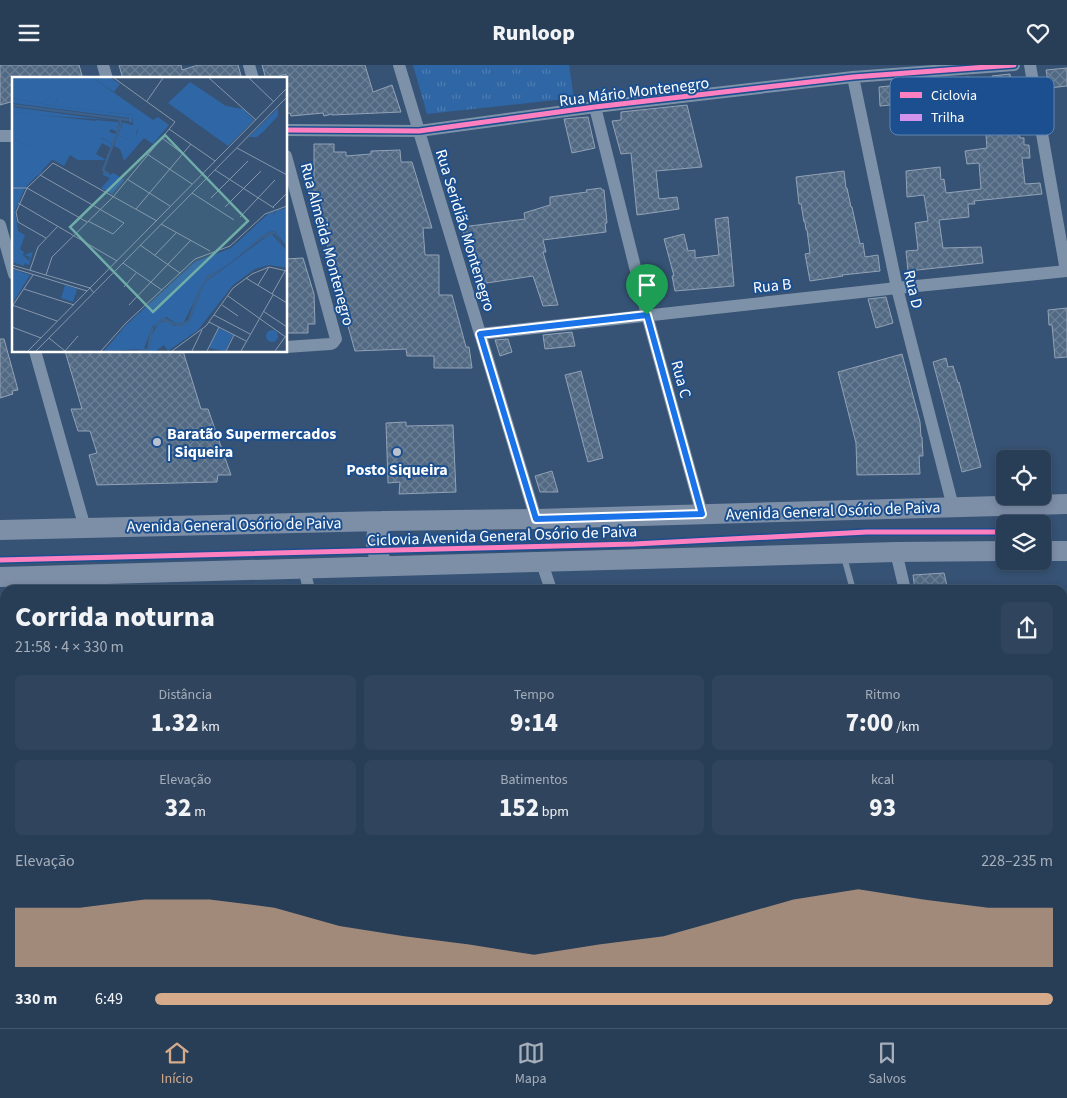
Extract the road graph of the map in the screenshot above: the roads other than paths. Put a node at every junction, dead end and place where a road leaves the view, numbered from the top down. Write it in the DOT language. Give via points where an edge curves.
graph roads {
  1 [pos="399,65"];
  2 [pos="1014,65"];
  3 [pos="853,77"];
  4 [pos="595,107"];
  5 [pos="288,130"];
  6 [pos="419,131"];
  7 [pos="1042,135"];
  8 [pos="288,163"];
  9 [pos="0,225"];
  10 [pos="12,267"];
  11 [pos="1066,271"];
  12 [pos="897,288"];
  13 [pos="647,315"];
  14 [pos="480,334"];
  15 [pos="288,347"];
  16 [pos="36,353"];
  17 [pos="1067,504"];
  18 [pos="953,507"];
  19 [pos="702,514"];
  20 [pos="536,519"];
  21 [pos="383,521"];
  22 [pos="84,528"];
  23 [pos="0,529"];
  24 [pos="996,551"];
  25 [pos="1051,551"];
  26 [pos="1067,551"];
  27 [pos="896,552"];
  28 [pos="843,553"];
  29 [pos="542,563"];
  30 [pos="384,566"];
  31 [pos="304,568"];
  32 [pos="0,577"];
  33 [pos="100,582"];
  34 [pos="307,585"];
  35 [pos="549,585"];
  36 [pos="852,585"];
  37 [pos="904,585"];
  1 -- 6 [label="street, Rua Seridião Montenegro"];
  2 -- 3 [label="street, Rua Mário Montenegro"];
  3 -- 4 [label="street, Rua Mário Montenegro"];
  3 -- 12 [label="street, Rua D"];
  4 -- 6 [label="street, Rua Mário Montenegro"];
  4 -- 13 [label="street, Rua C"];
  5 -- 6 [label="street, Rua Mário Montenegro"];
  6 -- 14 [label="street, Rua Seridião Montenegro"];
  7 -- 11 [label="street"];
  8 -- 15 [label="street, Rua Almeida Montenegro" via="336,335 330,344"];
  9 -- 10 [label="street"];
  11 -- 12 [label="street, Rua B"];
  12 -- 13 [label="street, Rua B"];
  12 -- 18 [label="street, Rua D"];
  13 -- 14 [label="street, Rua B"];
  13 -- 19 [label="street, Rua C"];
  14 -- 20 [label="street, Rua Seridião Montenegro"];
  16 -- 22 [label="street"];
  17 -- 18 [label="main road, Avenida General Osório de Paiva"];
  18 -- 19 [label="main road, Avenida General Osório de Paiva"];
  19 -- 20 [label="main road, Avenida General Osório de Paiva"];
  20 -- 21 [label="main road, Avenida General Osório de Paiva"];
  21 -- 22 [label="main road, Avenida General Osório de Paiva"];
  21 -- 30 [label="main road" via="375,539 378,558"];
  22 -- 23 [label="main road, Avenida General Osório de Paiva"];
  24 -- 27 [label="main road"];
  25 -- 26 [label="main road"];
  27 -- 28 [label="main road"];
  27 -- 37 [label="street"];
  28 -- 29 [label="main road"];
  28 -- 36 [label="lane"];
  29 -- 30 [label="main road"];
  29 -- 35 [label="street"];
  30 -- 31 [label="main road"];
  31 -- 33 [label="main road"];
  31 -- 34 [label="street"];
  32 -- 33 [label="main road"];
}
